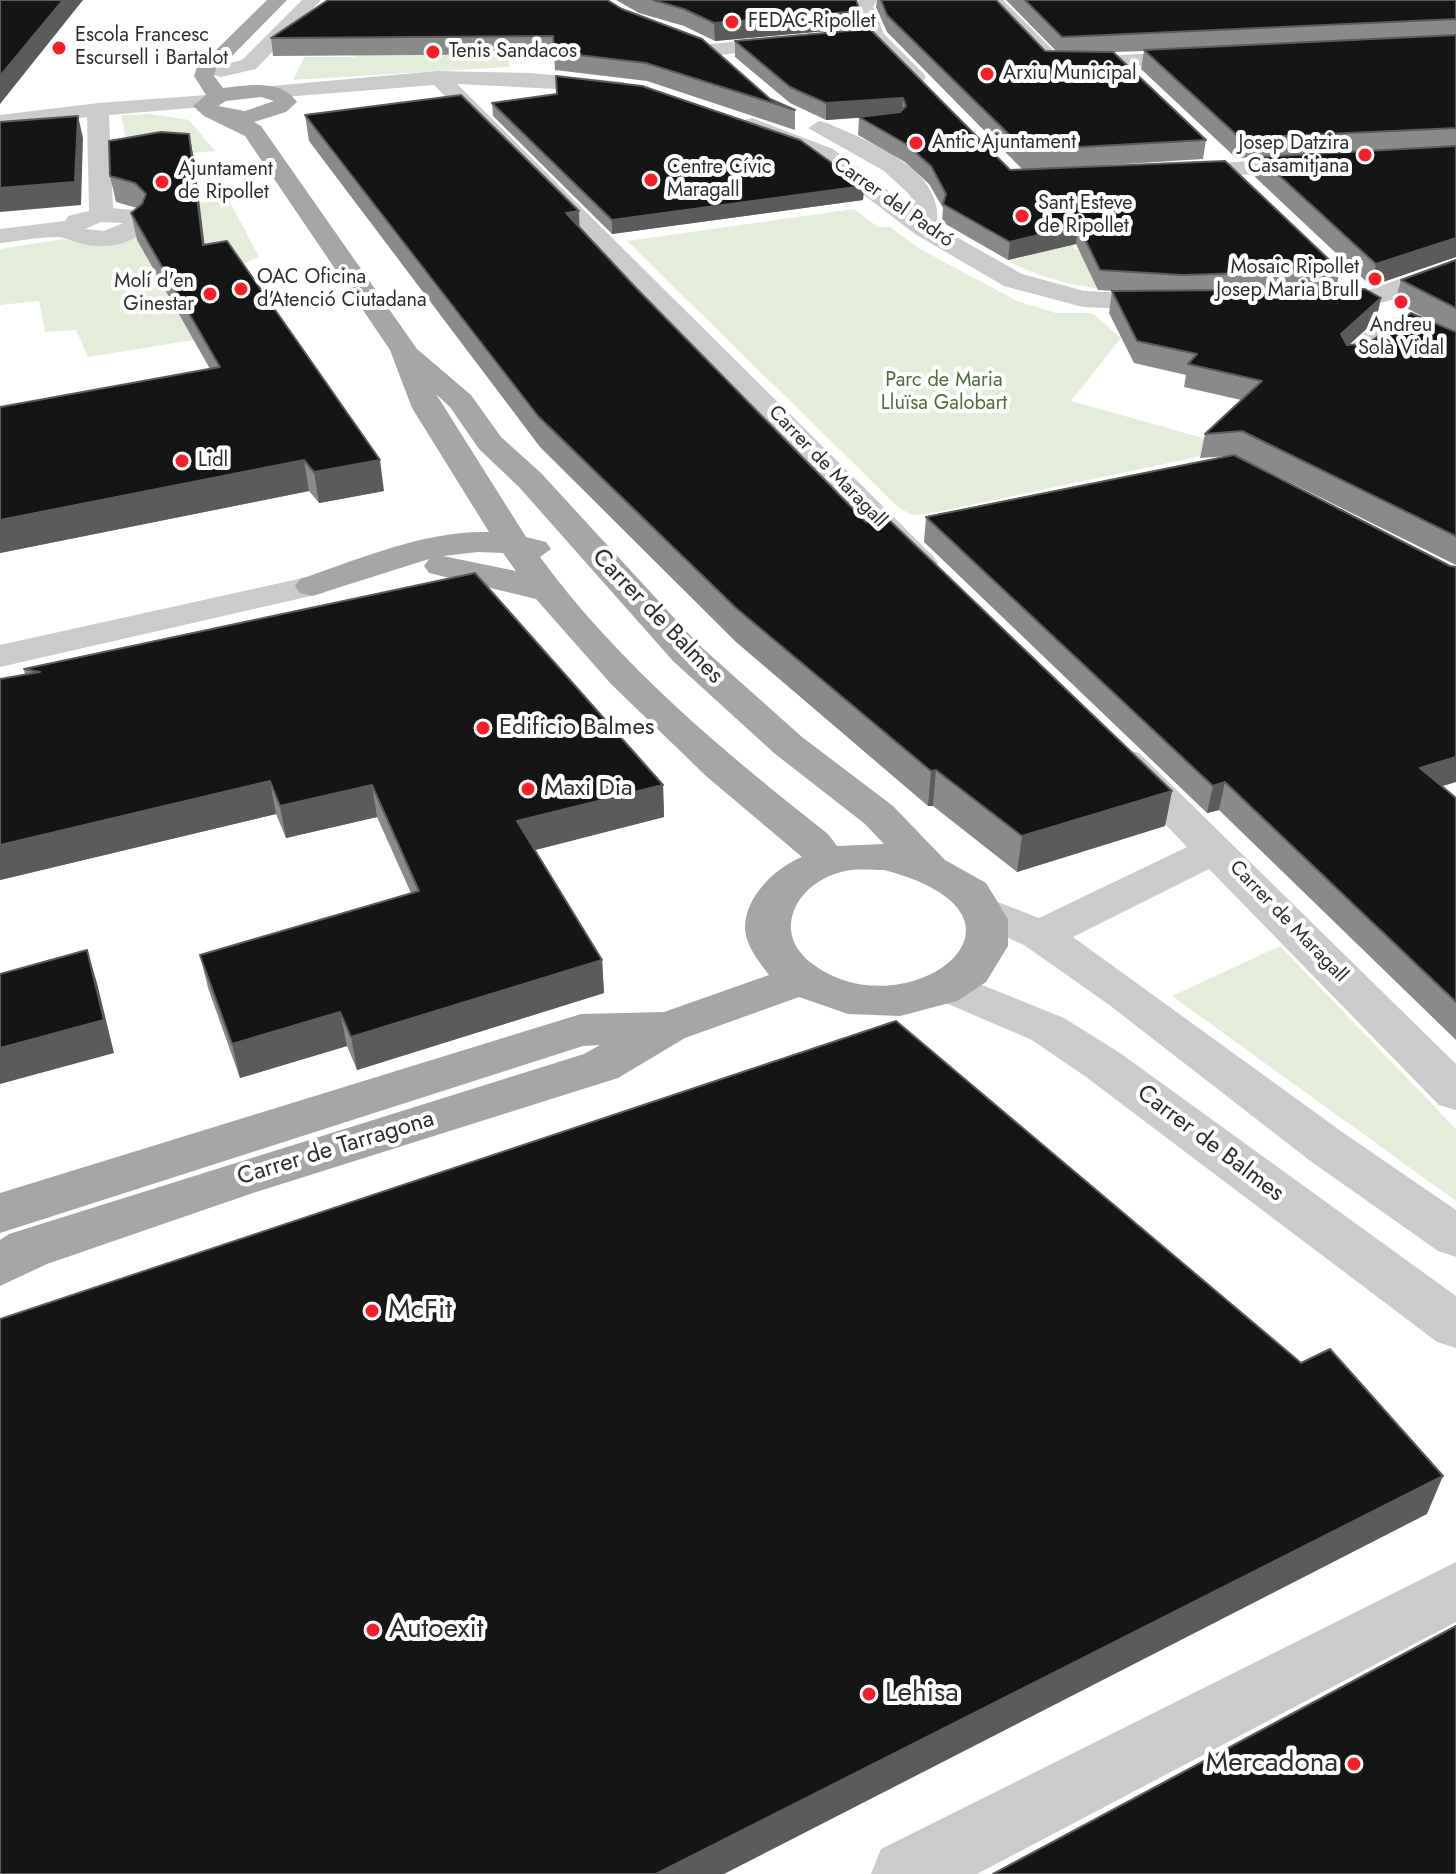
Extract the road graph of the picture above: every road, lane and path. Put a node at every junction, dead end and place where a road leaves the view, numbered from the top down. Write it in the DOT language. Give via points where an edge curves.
graph roads {
  1 [pos="278,0"];
  2 [pos="312,0"];
  3 [pos="868,0"];
  4 [pos="992,0"];
  5 [pos="875,36"];
  6 [pos="850,38"];
  7 [pos="812,41"];
  8 [pos="1222,56"];
  9 [pos="1117,61"];
  10 [pos="738,72"];
  11 [pos="438,77"];
  12 [pos="1139,82"];
  13 [pos="217,88"];
  14 [pos="646,90"];
  15 [pos="930,93"];
  16 [pos="273,99"];
  17 [pos="98,109"];
  18 [pos="794,117"];
  19 [pos="730,118"];
  20 [pos="0,122"];
  21 [pos="867,124"];
  22 [pos="822,130"];
  23 [pos="253,131"];
  24 [pos="1211,150"];
  25 [pos="1336,163"];
  26 [pos="1231,169"];
  27 [pos="1153,174"];
  28 [pos="1253,191"];
  29 [pos="101,215"];
  30 [pos="70,228"];
  31 [pos="924,229"];
  32 [pos="0,236"];
  33 [pos="1456,267"];
  34 [pos="1343,277"];
  35 [pos="1366,300"];
  36 [pos="1291,301"];
  37 [pos="1201,302"];
  38 [pos="1405,323"];
  39 [pos="1431,335"];
  40 [pos="404,350"];
  41 [pos="1352,359"];
  42 [pos="490,443"];
  43 [pos="487,499"];
  44 [pos="931,522"];
  45 [pos="888,530"];
  46 [pos="512,542"];
  47 [pos="436,557"];
  48 [pos="944,585"];
  49 [pos="312,586"];
  50 [pos="548,592"];
  51 [pos="686,653"];
  52 [pos="0,656"];
  53 [pos="1103,739"];
  54 [pos="1216,849"];
  55 [pos="828,862"];
  56 [pos="929,867"];
  57 [pos="985,911"];
  58 [pos="1040,935"];
  59 [pos="801,980"];
  60 [pos="950,987"];
  61 [pos="1456,1093"];
  62 [pos="1456,1237"];
  63 [pos="7,1245"];
  64 [pos="1456,1326"];
  65 [pos="1456,1590"];
  66 [pos="906,1874"];
  1 -- 13 [label="main road"];
  2 -- 13 [label="street" via="249,65"];
  3 -- 5 [label="street" via="864,7"];
  4 -- 9 [label="street" via="1052,63"];
  5 -- 6 [label="street"];
  5 -- 15 [label="street"];
  7 -- 10 [label="street" via="704,46"];
  8 -- 9 [label="street"];
  9 -- 12 [label="street"];
  11 -- 14 [label="street" via="535,77"];
  11 -- 16 [label="street"];
  11 -- 45 [label="street, Carrer de Maragall"];
  13 -- 16 [label="main road"];
  13 -- 16 [label="main road" via="238,83"];
  13 -- 17 [label="street"];
  13 -- 23 [label="main road, Carrer de Balmes"];
  16 -- 23 [label="main road"];
  17 -- 20 [label="street"];
  17 -- 29 [label="street"];
  18 -- 22 [label="street"];
  19 -- 31 [label="street, Carrer del Padró" via="825,154"];
  21 -- 22 [label="street"];
  22 -- 31 [label="street" via="880,156 901,174 926,199 930,213"];
  23 -- 40 [label="main road, Carrer de Balmes"];
  24 -- 26 [label="street"];
  25 -- 26 [label="street"];
  26 -- 27 [label="street"];
  26 -- 28 [label="street"];
  29 -- 30 [label="street"];
  29 -- 30 [label="street" via="129,216 136,226 104,238 83,237"];
  30 -- 32 [label="street"];
  31 -- 37 [label="street, Carrer del Padró" via="1013,280 1046,291 1125,304"];
  33 -- 35 [label="street"];
  34 -- 35 [label="street"];
  35 -- 36 [label="street"];
  35 -- 38 [label="street"];
  38 -- 39 [label="street"];
  38 -- 41 [label="street" via="1386,329"];
  40 -- 42 [label="main road, Carrer de Balmes" via="461,401"];
  40 -- 43 [label="main road, Carrer de Balmes" via="427,408"];
  42 -- 46 [label="main road" via="527,518"];
  42 -- 51 [label="main road, Carrer de Balmes"];
  43 -- 46 [label="main road, Carrer de Balmes"];
  43 -- 47 [label="main road"];
  44 -- 45 [label="street"];
  45 -- 48 [label="street, Carrer de Maragall"];
  46 -- 47 [label="main road" via="480,557"];
  46 -- 50 [label="main road, Carrer de Balmes"];
  46 -- 51 [label="main road" via="575,574 630,628"];
  47 -- 49 [label="main road"];
  47 -- 50 [label="main road"];
  49 -- 52 [label="street"];
  50 -- 55 [label="main road, Carrer de Balmes" via="624,676"];
  51 -- 56 [label="main road, Carrer de Balmes" via="788,745 879,815"];
  53 -- 54 [label="street, Carrer de Maragall"];
  54 -- 58 [label="street"];
  54 -- 61 [label="street, Carrer de Maragall"];
  55 -- 56 [label="main road" via="884,857"];
  55 -- 59 [label="main road" via="786,885 771,904 766,926 772,949"];
  56 -- 57 [label="main road" via="971,893"];
  57 -- 58 [label="street"];
  57 -- 60 [label="main road" via="990,932 986,954"];
  58 -- 62 [label="street"];
  59 -- 60 [label="main road" via="844,998 879,1002 914,1000"];
  59 -- 63 [label="main road, Carrer de Tarragona" via="669,1027 601,1066"];
  60 -- 64 [label="street, Carrer de Balmes" via="1048,1029 1103,1065"];
  65 -- 66 [label="street"];
}
